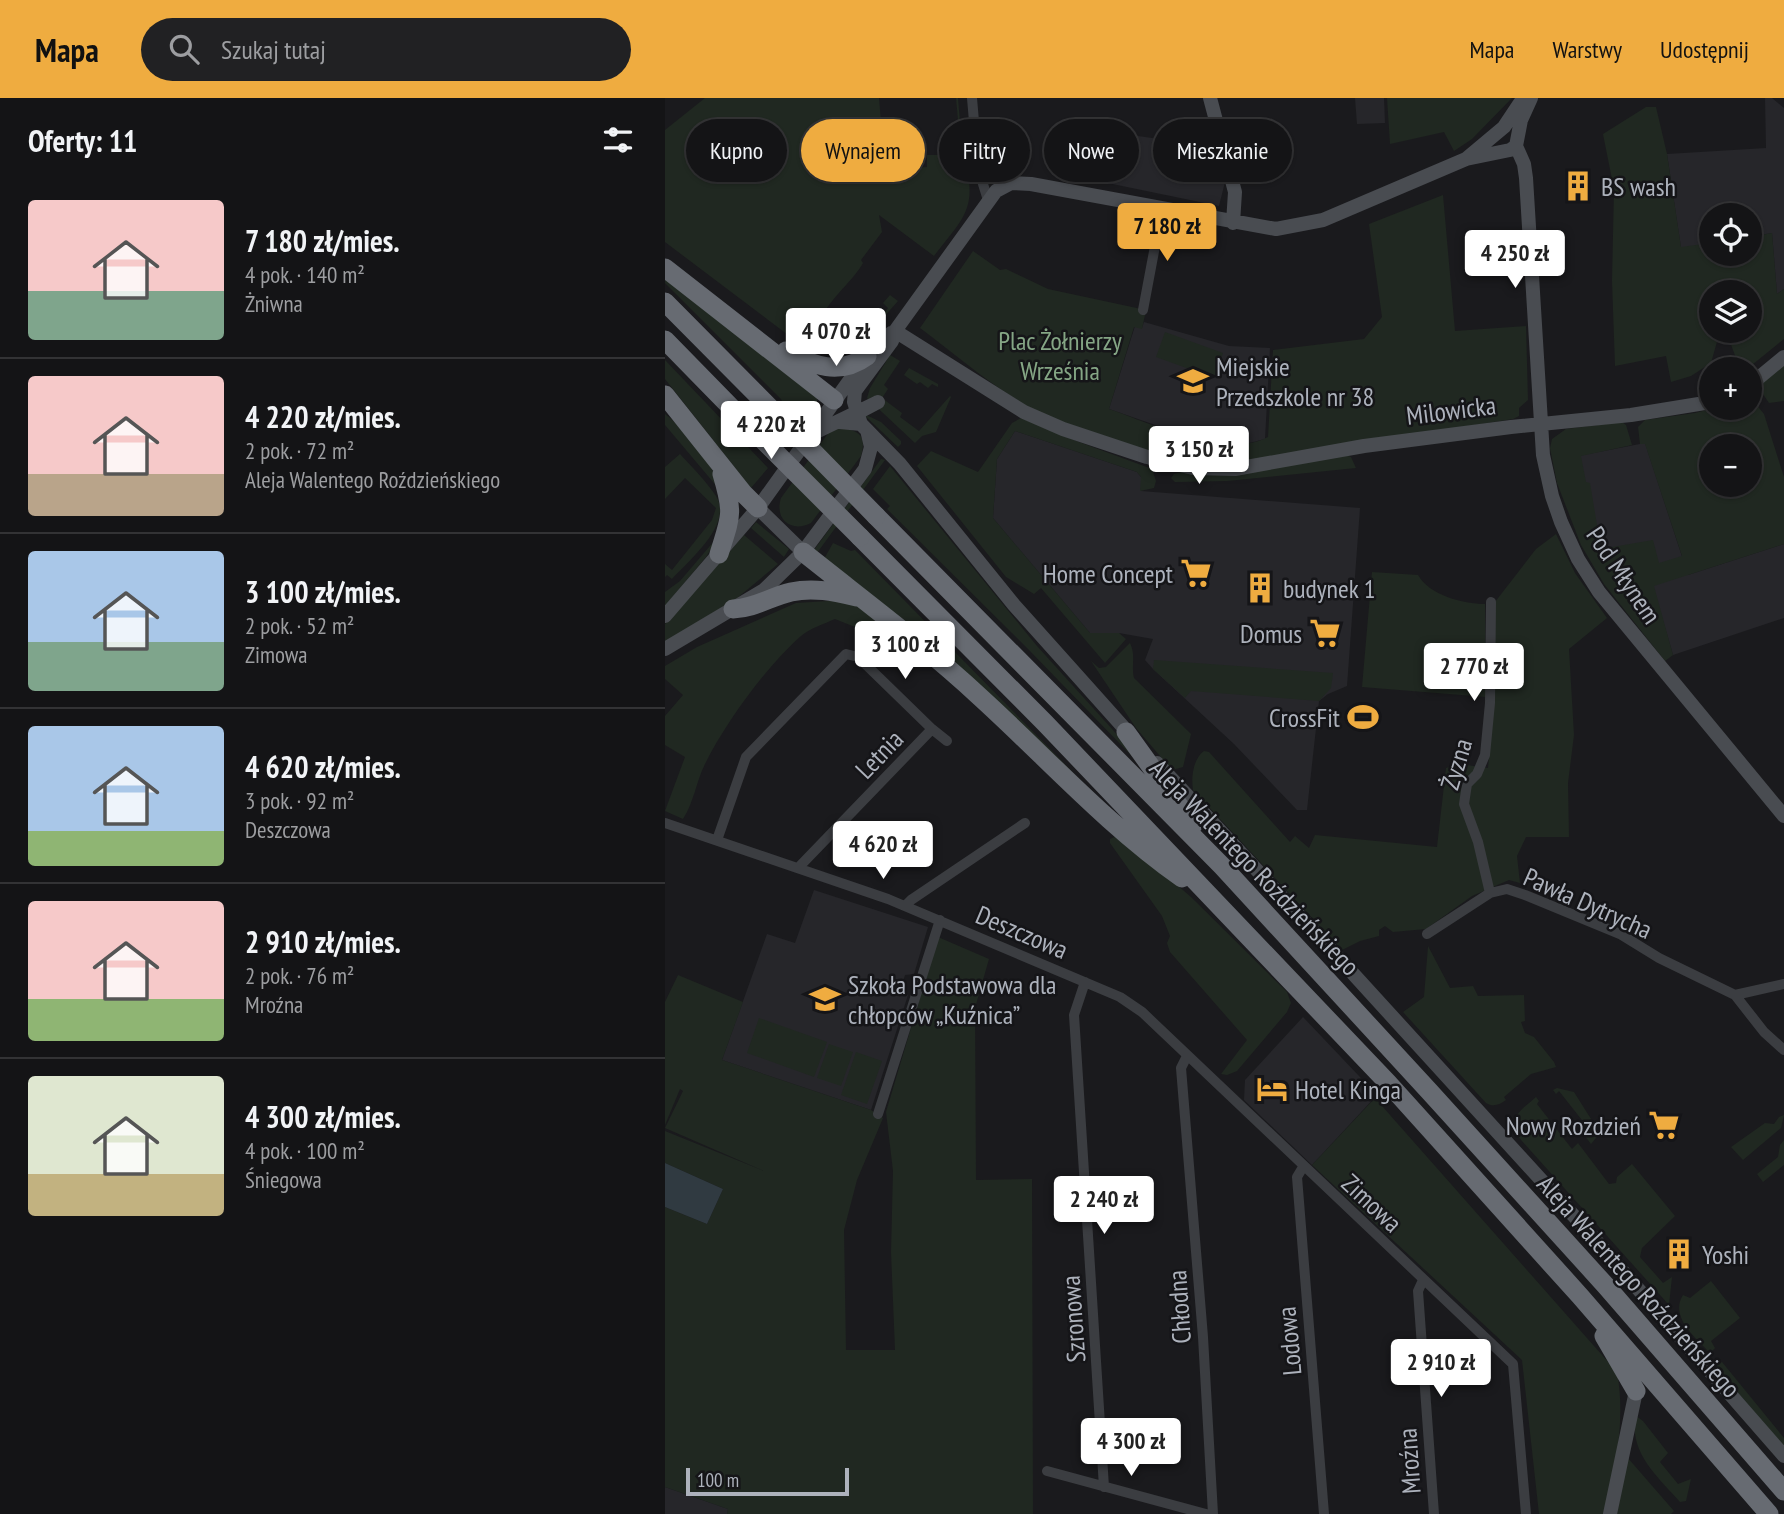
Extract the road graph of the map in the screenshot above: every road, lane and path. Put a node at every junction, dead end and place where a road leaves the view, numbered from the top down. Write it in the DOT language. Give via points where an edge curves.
graph roads {
  1 [pos="972,98"];
  2 [pos="1210,98"];
  3 [pos="1529,98"];
  4 [pos="1500,131"];
  5 [pos="1513,144"];
  6 [pos="1466,159"];
  7 [pos="988,201"];
  8 [pos="1162,209"];
  9 [pos="1233,223"];
  10 [pos="665,268"];
  11 [pos="665,302"];
  12 [pos="1143,310"];
  13 [pos="746,329"];
  14 [pos="895,331"];
  15 [pos="665,340"];
  16 [pos="867,356"];
  17 [pos="1784,357"];
  18 [pos="1762,374"];
  19 [pos="665,395"];
  20 [pos="834,400"];
  21 [pos="1699,404"];
  22 [pos="1540,424"];
  23 [pos="864,427"];
  24 [pos="812,435"];
  25 [pos="719,463"];
  26 [pos="758,508"];
  27 [pos="803,552"];
  28 [pos="719,554"];
  29 [pos="862,597"];
  30 [pos="1491,602"];
  31 [pos="733,609"];
  32 [pos="665,616"];
  33 [pos="665,649"];
  34 [pos="932,729"];
  35 [pos="1126,732"];
  36 [pos="947,741"];
  37 [pos="1784,816"];
  38 [pos="1024,822"];
  39 [pos="665,823"];
  40 [pos="717,841"];
  41 [pos="1222,866"];
  42 [pos="798,868"];
  43 [pos="1490,893"];
  44 [pos="1218,902"];
  45 [pos="905,906"];
  46 [pos="940,920"];
  47 [pos="1427,934"];
  48 [pos="1085,982"];
  49 [pos="1784,985"];
  50 [pos="1735,995"];
  51 [pos="1784,1050"];
  52 [pos="1187,1056"];
  53 [pos="878,1114"];
  54 [pos="1303,1167"];
  55 [pos="1423,1280"];
  56 [pos="1580,1296"];
  57 [pos="1636,1391"];
  58 [pos="1784,1456"];
  59 [pos="1048,1471"];
  60 [pos="1104,1487"];
  61 [pos="1784,1491"];
  62 [pos="1206,1514"];
  63 [pos="1213,1514"];
  64 [pos="1324,1514"];
  65 [pos="1434,1514"];
  66 [pos="1526,1514"];
  67 [pos="1610,1514"];
  68 [pos="1769,1514"];
  1 -- 7 [label="street" via="978,168"];
  2 -- 9 [label="street" via="1235,192"];
  3 -- 4 [label="street"];
  3 -- 5 [label="street"];
  4 -- 5 [label="street" via="1514,129"];
  4 -- 5 [label="street, Pod Młynem" via="1497,144"];
  4 -- 6 [label="street"];
  5 -- 6 [label="street"];
  5 -- 22 [label="street, Pod Młynem" via="1526,178"];
  6 -- 9 [label="street" via="1311,223 1276,229"];
  7 -- 8 [label="street" via="1003,186 1020,183"];
  7 -- 14 [label="street"];
  8 -- 9 [label="street"];
  8 -- 12 [label="street"];
  10 -- 13 [label="highway"];
  11 -- 41 [label="highway, Aleja Walentego Roździeńskiego, bridge"];
  13 -- 16 [label="highway" via="801,359 824,366 838,368"];
  13 -- 20 [label="highway"];
  14 -- 16 [label="street"];
  14 -- 22 [label="street, Milowicka" via="1024,412 1147,457 1193,468 1235,469 1364,446"];
  14 -- 23 [label="street" via="855,391 854,402"];
  15 -- 44 [label="highway, Aleja Walentego Roździeńskiego, bridge"];
  16 -- 20 [label="street"];
  17 -- 18 [label="street"];
  19 -- 25 [label="highway"];
  20 -- 23 [label="street, Aleja Walentego Roździeńskiego"];
  20 -- 24 [label="street"];
  21 -- 22 [label="street, Milowicka"];
  22 -- 37 [label="street, Pod Młynem" via="1552,496 1578,559 1618,617"];
  23 -- 24 [label="street" via="840,422 878,402"];
  23 -- 27 [label="street" via="871,447 865,469"];
  23 -- 35 [label="street, Aleja Walentego Roździeńskiego"];
  24 -- 26 [label="street"];
  25 -- 26 [label="highway"];
  25 -- 28 [label="highway" via="731,512"];
  26 -- 27 [label="street"];
  26 -- 28 [label="street"];
  27 -- 29 [label="highway"];
  27 -- 31 [label="street" via="776,579"];
  28 -- 32 [label="street"];
  29 -- 31 [label="highway" via="808,589"];
  29 -- 44 [label="highway" via="923,645 1161,864"];
  30 -- 43 [label="street, Żyzna" via="1485,755 1468,784 1464,804"];
  31 -- 33 [label="street"];
  34 -- 36 [label="street"];
  34 -- 40 [label="street" via="858,657 846,654 746,757"];
  34 -- 42 [label="street, Letnia"];
  35 -- 41 [label="highway"];
  35 -- 58 [label="street, Aleja Walentego Roździeńskiego" via="1490,1123"];
  38 -- 45 [label="street"];
  39 -- 40 [label="street, Deszczowa"];
  40 -- 42 [label="street, Deszczowa"];
  41 -- 61 [label="highway, Aleja Walentego Roździeńskiego" via="1578,1255"];
  42 -- 45 [label="street, Deszczowa"];
  43 -- 47 [label="street, Pawła Dytrycha"];
  43 -- 50 [label="street, Pawła Dytrycha" via="1507,889 1620,934"];
  44 -- 56 [label="highway, Aleja Walentego Roździeńskiego"];
  45 -- 46 [label="street, Deszczowa"];
  46 -- 48 [label="street, Deszczowa"];
  46 -- 53 [label="street"];
  48 -- 52 [label="street, Zimowa" via="1135,1007"];
  48 -- 60 [label="street, Szronowa" via="1074,1015"];
  49 -- 50 [label="street"];
  50 -- 51 [label="street, Pawła Dytrycha"];
  52 -- 54 [label="street, Zimowa"];
  52 -- 63 [label="street, Chłodna" via="1181,1068"];
  54 -- 55 [label="street, Zimowa"];
  54 -- 64 [label="street, Lodowa" via="1297,1177"];
  55 -- 65 [label="street, Mroźna" via="1418,1291"];
  55 -- 66 [label="street, Zimowa" via="1513,1364"];
  56 -- 57 [label="highway"];
  56 -- 68 [label="highway, Aleja Walentego Roździeńskiego"];
  57 -- 67 [label="street"];
  59 -- 60 [label="street"];
  60 -- 62 [label="street"];
}
